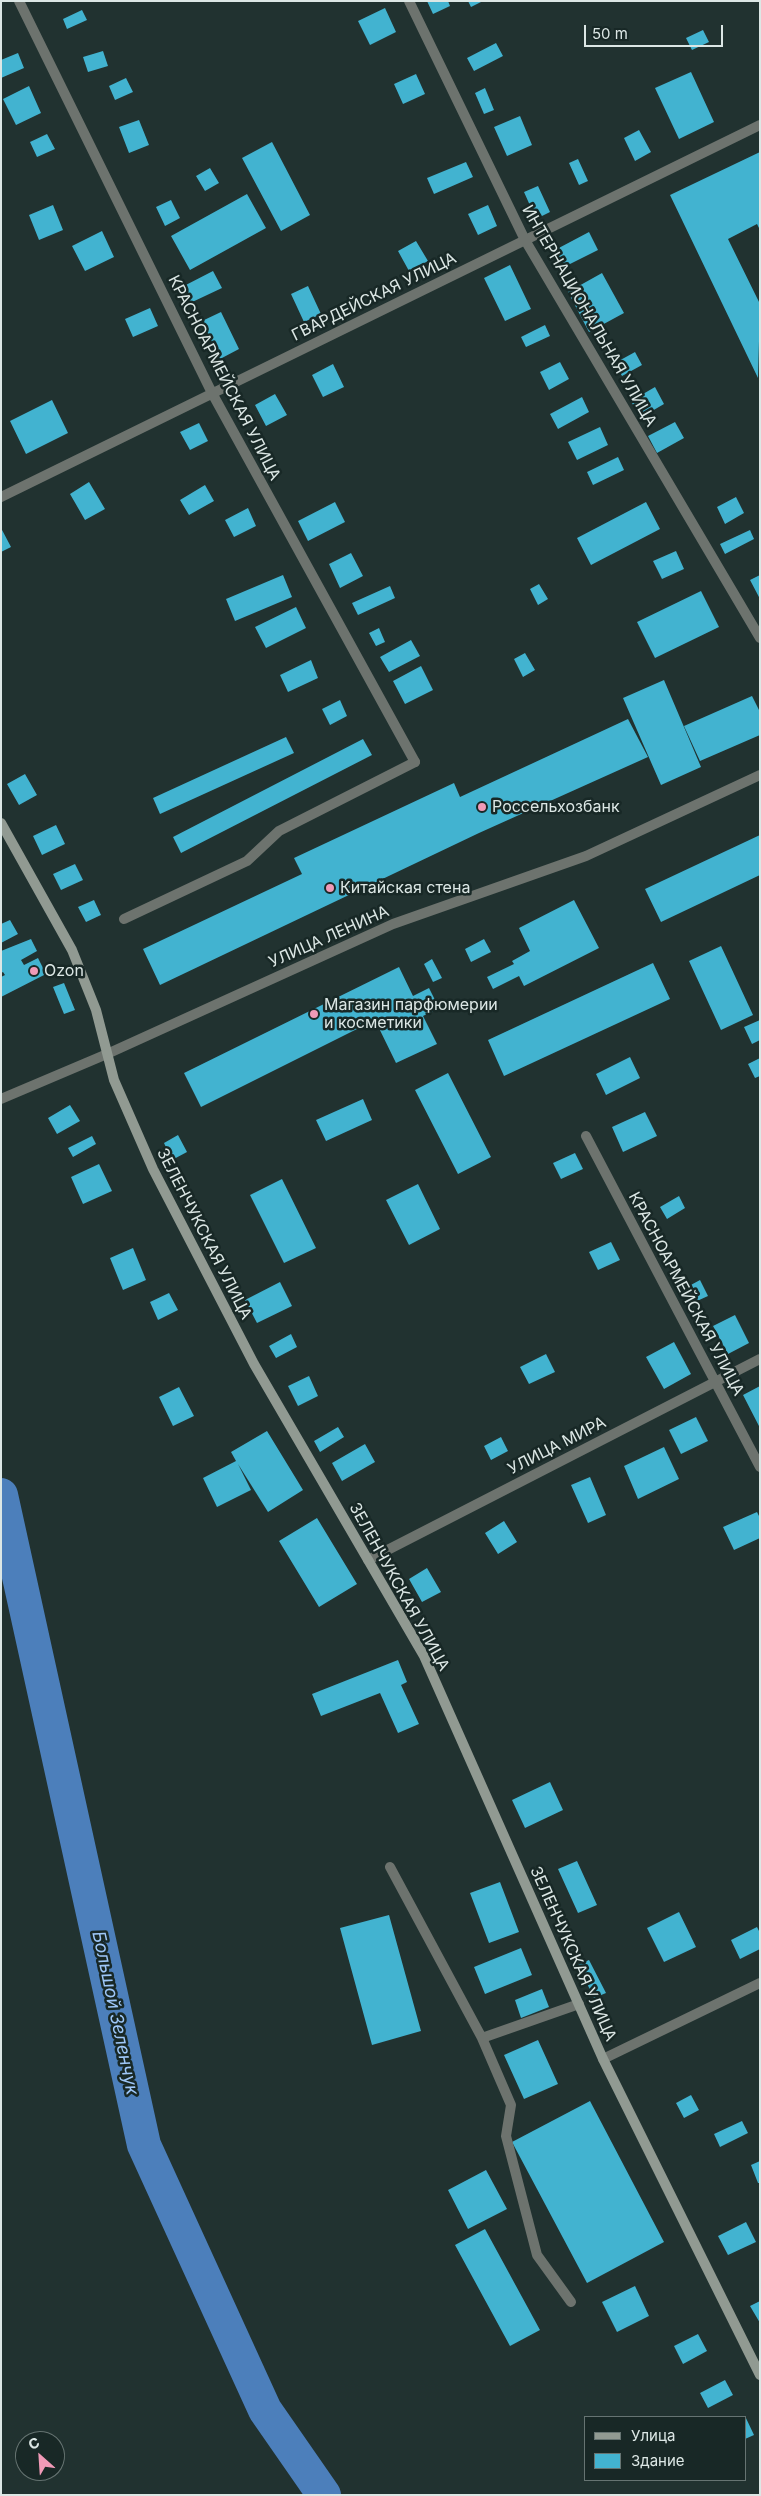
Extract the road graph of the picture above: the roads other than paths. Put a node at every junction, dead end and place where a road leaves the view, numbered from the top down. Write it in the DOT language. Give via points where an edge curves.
graph roads {
  1 [pos="19,1"];
  2 [pos="409,1"];
  3 [pos="760,125"];
  4 [pos="525,240"];
  5 [pos="212,393"];
  6 [pos="1,497"];
  7 [pos="760,638"];
  8 [pos="760,775"];
  9 [pos="1,823"];
  10 [pos="124,919"];
  11 [pos="107,1054"];
  12 [pos="1,1099"];
  13 [pos="586,1136"];
  14 [pos="760,1359"];
  15 [pos="715,1381"];
  16 [pos="760,1467"];
  17 [pos="368,1560"];
  18 [pos="390,1867"];
  19 [pos="760,1983"];
  20 [pos="579,2004"];
  21 [pos="482,2038"];
  22 [pos="603,2059"];
  23 [pos="571,2302"];
  24 [pos="760,2375"];
  1 -- 5 [label="street, КРАСНОАРМЕЙСКАЯ УЛИЦА"];
  2 -- 4 [label="street, ИНТЕРНАЦИОНАЛЬНАЯ УЛИЦА"];
  3 -- 4 [label="street, ГВАРДЕЙСКАЯ УЛИЦА"];
  4 -- 5 [label="street, ГВАРДЕЙСКАЯ УЛИЦА"];
  4 -- 7 [label="street, ИНТЕРНАЦИОНАЛЬНАЯ УЛИЦА"];
  5 -- 6 [label="street, ГВАРДЕЙСКАЯ УЛИЦА"];
  5 -- 10 [label="street, КРАСНОАРМЕЙСКАЯ УЛИЦА" via="415,762 279,831 247,861"];
  8 -- 11 [label="street, УЛИЦА ЛЕНИНА" via="586,856 393,924"];
  9 -- 11 [label="street, ЗЕЛЕНЧУКСКАЯ УЛИЦА" via="72,950 96,1010"];
  11 -- 12 [label="street, УЛИЦА ЛЕНИНА"];
  11 -- 17 [label="street, ЗЕЛЕНЧУКСКАЯ УЛИЦА" via="114,1080 167,1196 254,1364"];
  13 -- 15 [label="street, КРАСНОАРМЕЙСКАЯ УЛИЦА"];
  14 -- 15 [label="street, УЛИЦА МИРА"];
  15 -- 16 [label="street, КРАСНОАРМЕЙСКАЯ УЛИЦА"];
  15 -- 17 [label="street, УЛИЦА МИРА"];
  17 -- 20 [label="street, ЗЕЛЕНЧУКСКАЯ УЛИЦА" via="424,1656"];
  18 -- 21 [label="street"];
  19 -- 22 [label="street"];
  20 -- 21 [label="street"];
  20 -- 22 [label="street, ЗЕЛЕНЧУКСКАЯ УЛИЦА"];
  21 -- 23 [label="street" via="511,2105 506,2136 537,2255"];
  22 -- 24 [label="street, ЗЕЛЕНЧУКСКАЯ УЛИЦА"];
}
